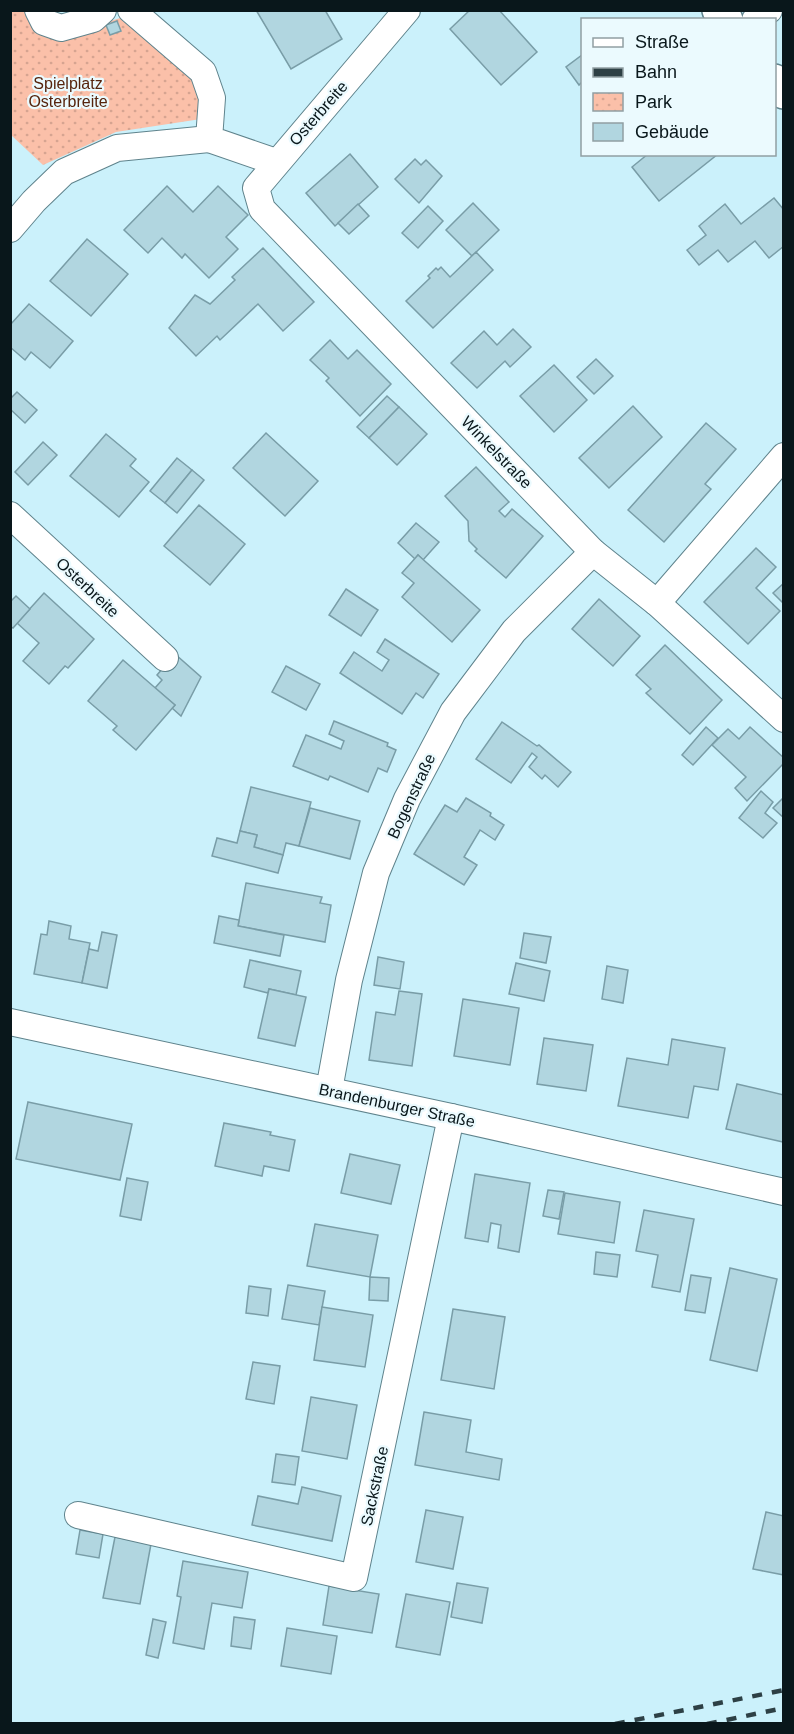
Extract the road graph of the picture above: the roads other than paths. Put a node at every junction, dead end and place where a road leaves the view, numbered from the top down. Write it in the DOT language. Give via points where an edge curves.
graph roads {
  1 [pos="38,10"];
  2 [pos="104,10"];
  3 [pos="130,10"];
  4 [pos="407,10"];
  5 [pos="209,139"];
  6 [pos="276,162"];
  7 [pos="10,229"];
  8 [pos="783,456"];
  9 [pos="10,515"];
  10 [pos="593,552"];
  11 [pos="657,603"];
  12 [pos="165,658"];
  13 [pos="783,719"];
  14 [pos="10,1022"];
  15 [pos="329,1090"];
  16 [pos="451,1117"];
  17 [pos="783,1192"];
  18 [pos="78,1515"];
  1 -- 2 [label="street" via="44,22 61,28 93,19"];
  3 -- 5 [label="street" via="203,72 212,98"];
  4 -- 6 [label="street, Osterbreite"];
  5 -- 6 [label="street"];
  5 -- 7 [label="street" via="117,148 64,172"];
  6 -- 10 [label="street, Winkelstraße" via="256,188 262,208"];
  8 -- 11 [label="street"];
  9 -- 12 [label="street, Osterbreite"];
  10 -- 11 [label="street, Winkelstraße"];
  10 -- 15 [label="street, Bogenstraße" via="514,631 486,667 453,712 407,799 376,873 349,980"];
  11 -- 13 [label="street, Winkelstraße"];
  14 -- 15 [label="street, Brandenburger Straße"];
  15 -- 16 [label="street, Brandenburger Straße"];
  16 -- 17 [label="street, Brandenburger Straße"];
  16 -- 18 [label="street, Sackstraße" via="354,1578"];
}
